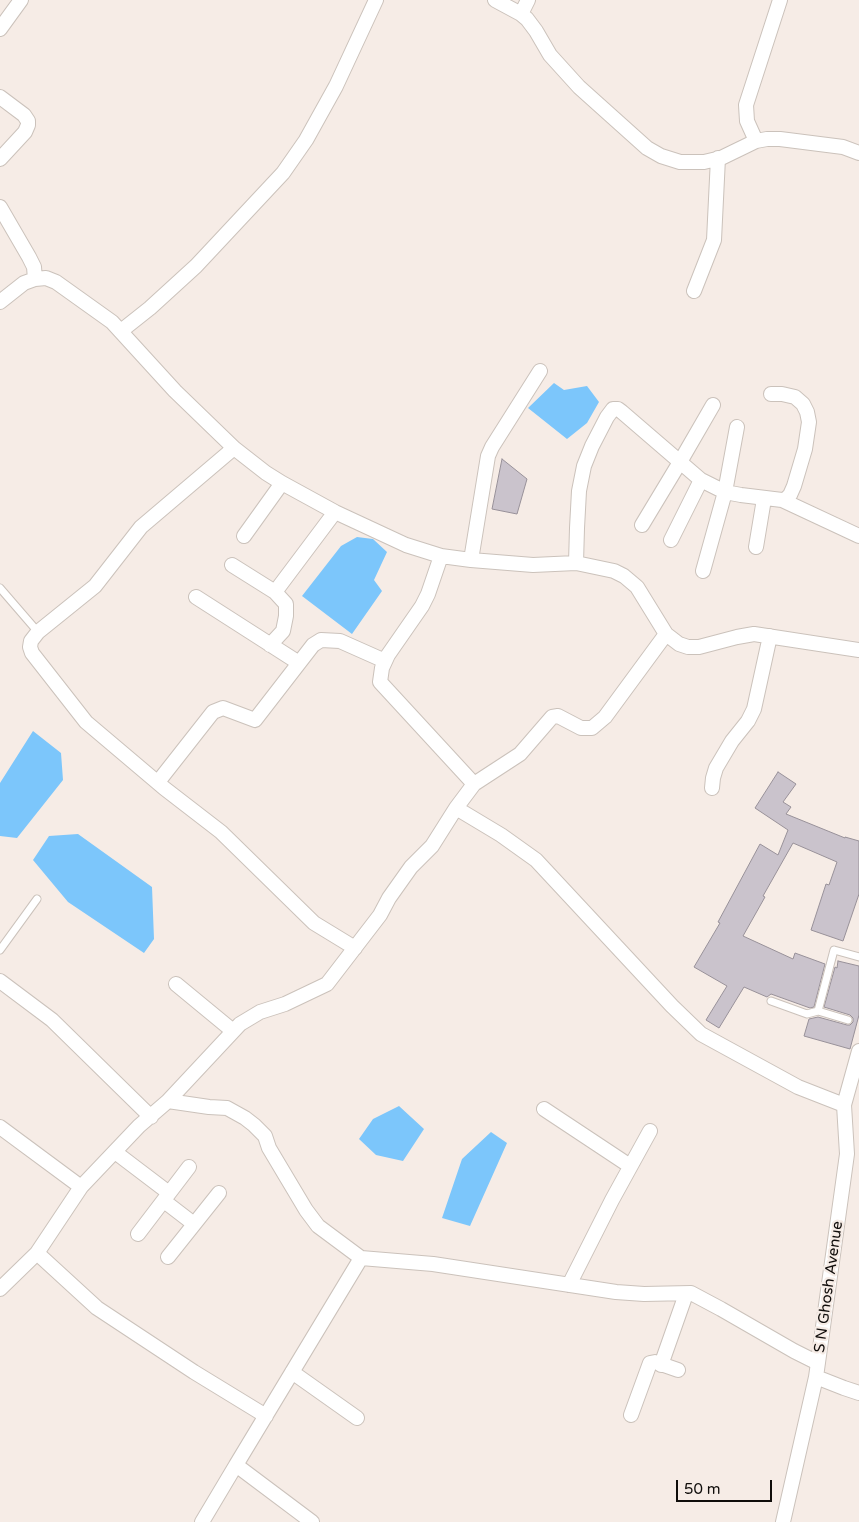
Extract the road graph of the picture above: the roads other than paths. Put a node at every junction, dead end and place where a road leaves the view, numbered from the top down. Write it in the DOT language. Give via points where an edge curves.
graph roads {
  1 [pos="21,0"];
  2 [pos="376,0"];
  3 [pos="495,0"];
  4 [pos="528,0"];
  5 [pos="780,0"];
  6 [pos="521,14"];
  7 [pos="0,29"];
  8 [pos="0,97"];
  9 [pos="756,141"];
  10 [pos="859,153"];
  11 [pos="718,158"];
  12 [pos="0,159"];
  13 [pos="0,206"];
  14 [pos="35,278"];
  15 [pos="694,291"];
  16 [pos="0,302"];
  17 [pos="121,331"];
  18 [pos="540,371"];
  19 [pos="771,394"];
  20 [pos="713,405"];
  21 [pos="737,427"];
  22 [pos="234,448"];
  23 [pos="680,462"];
  24 [pos="701,480"];
  25 [pos="282,483"];
  26 [pos="725,492"];
  27 [pos="764,499"];
  28 [pos="782,500"];
  29 [pos="335,512"];
  30 [pos="642,524"];
  31 [pos="244,536"];
  32 [pos="859,536"];
  33 [pos="671,540"];
  34 [pos="756,547"];
  35 [pos="441,556"];
  36 [pos="472,560"];
  37 [pos="576,563"];
  38 [pos="232,564"];
  39 [pos="703,571"];
  40 [pos="0,588"];
  41 [pos="275,592"];
  42 [pos="196,597"];
  43 [pos="38,632"];
  44 [pos="666,634"];
  45 [pos="770,636"];
  46 [pos="270,645"];
  47 [pos="859,650"];
  48 [pos="385,661"];
  49 [pos="299,663"];
  50 [pos="158,782"];
  51 [pos="474,784"];
  52 [pos="712,788"];
  53 [pos="456,808"];
  54 [pos="37,899"];
  55 [pos="355,948"];
  56 [pos="0,950"];
  57 [pos="859,957"];
  58 [pos="0,981"];
  59 [pos="176,984"];
  60 [pos="771,1001"];
  61 [pos="818,1010"];
  62 [pos="848,1020"];
  63 [pos="233,1032"];
  64 [pos="859,1051"];
  65 [pos="168,1100"];
  66 [pos="844,1105"];
  67 [pos="544,1109"];
  68 [pos="151,1117"];
  69 [pos="0,1127"];
  70 [pos="650,1131"];
  71 [pos="115,1152"];
  72 [pos="630,1166"];
  73 [pos="189,1167"];
  74 [pos="81,1188"];
  75 [pos="219,1193"];
  76 [pos="166,1197"];
  77 [pos="194,1224"];
  78 [pos="138,1234"];
  79 [pos="38,1253"];
  80 [pos="168,1257"];
  81 [pos="361,1258"];
  82 [pos="569,1285"];
  83 [pos="0,1289"];
  84 [pos="686,1294"];
  85 [pos="661,1365"];
  86 [pos="678,1370"];
  87 [pos="817,1370"];
  88 [pos="292,1372"];
  89 [pos="859,1392"];
  90 [pos="632,1415"];
  91 [pos="266,1416"];
  92 [pos="356,1418"];
  93 [pos="236,1465"];
  94 [pos="202,1522"];
  95 [pos="312,1522"];
  96 [pos="782,1522"];
  1 -- 7 [label="street"];
  2 -- 17 [label="street" via="336,86 283,173 190,273"];
  3 -- 6 [label="street"];
  4 -- 6 [label="street"];
  5 -- 9 [label="street" via="746,105 747,121"];
  6 -- 11 [label="street" via="532,25 550,56 646,148 680,162 704,162"];
  8 -- 12 [label="street" via="24,115 28,125"];
  9 -- 10 [label="street" via="780,139"];
  9 -- 11 [label="street"];
  11 -- 15 [label="street" via="714,240"];
  13 -- 14 [label="street" via="34,267"];
  14 -- 16 [label="street"];
  14 -- 17 [label="street" via="56,282 103,314"];
  17 -- 22 [label="street" via="165,381"];
  18 -- 36 [label="street" via="488,456"];
  19 -- 28 [label="street" via="795,397 803,404 809,422 794,486"];
  20 -- 23 [label="street"];
  21 -- 26 [label="street"];
  22 -- 25 [label="street"];
  22 -- 43 [label="street" via="141,527 94,586"];
  23 -- 24 [label="street"];
  23 -- 30 [label="street"];
  23 -- 37 [label="street" via="622,412 611,411 582,471"];
  24 -- 26 [label="street"];
  24 -- 33 [label="street"];
  25 -- 29 [label="street"];
  25 -- 31 [label="street"];
  26 -- 27 [label="street"];
  26 -- 39 [label="street"];
  27 -- 28 [label="street"];
  27 -- 34 [label="street"];
  28 -- 32 [label="street"];
  29 -- 35 [label="street" via="406,545"];
  29 -- 41 [label="street"];
  35 -- 36 [label="street"];
  35 -- 48 [label="street" via="422,606"];
  36 -- 37 [label="street" via="533,565"];
  37 -- 44 [label="street" via="614,571 629,580 642,593"];
  38 -- 41 [label="street"];
  40 -- 43 [label="lane"];
  41 -- 46 [label="street" via="286,604 286,616 282,632"];
  42 -- 46 [label="street"];
  43 -- 50 [label="street" via="31,641 32,652 86,722"];
  44 -- 45 [label="street" via="688,647 747,635"];
  44 -- 51 [label="street" via="604,717 592,728 581,728 558,716 552,717 520,754"];
  45 -- 47 [label="street"];
  45 -- 52 [label="street" via="754,709 716,768"];
  46 -- 49 [label="street"];
  48 -- 49 [label="street" via="340,641 321,640 312,645"];
  48 -- 51 [label="street" via="380,682"];
  49 -- 50 [label="street" via="255,720 223,708 213,712"];
  50 -- 55 [label="street" via="220,832 314,923"];
  51 -- 53 [label="street"];
  53 -- 55 [label="street" via="432,846 411,867"];
  53 -- 66 [label="street" via="536,860 701,1034 798,1087"];
  54 -- 56 [label="lane"];
  55 -- 63 [label="street" via="327,984 260,1012"];
  57 -- 61 [label="lane" via="834,950"];
  58 -- 68 [label="street" via="52,1020"];
  59 -- 63 [label="street"];
  60 -- 61 [label="lane" via="807,1014"];
  61 -- 62 [label="lane"];
  63 -- 65 [label="street"];
  64 -- 66 [label="street, S N Ghosh Avenue"];
  65 -- 68 [label="street"];
  65 -- 81 [label="street" via="228,1108 254,1125 265,1136 269,1148 318,1226"];
  66 -- 87 [label="street, S N Ghosh Avenue" via="847,1154"];
  67 -- 72 [label="street"];
  68 -- 71 [label="street"];
  69 -- 74 [label="street"];
  70 -- 72 [label="street"];
  71 -- 74 [label="street"];
  71 -- 76 [label="street"];
  72 -- 82 [label="street"];
  73 -- 76 [label="street"];
  74 -- 79 [label="street"];
  75 -- 77 [label="street"];
  76 -- 77 [label="street"];
  76 -- 78 [label="street"];
  77 -- 80 [label="street"];
  79 -- 83 [label="street"];
  79 -- 91 [label="street" via="98,1308"];
  81 -- 82 [label="street" via="433,1264"];
  81 -- 88 [label="street"];
  82 -- 84 [label="street" via="644,1294"];
  84 -- 85 [label="street"];
  84 -- 87 [label="street" via="721,1309 794,1352"];
  85 -- 86 [label="street"];
  85 -- 90 [label="street" via="652,1362 649,1365"];
  87 -- 89 [label="street" via="844,1388"];
  87 -- 96 [label="street, S N Ghosh Avenue"];
  88 -- 91 [label="street"];
  88 -- 92 [label="street"];
  91 -- 93 [label="street"];
  93 -- 94 [label="street"];
  93 -- 95 [label="street"];
}
